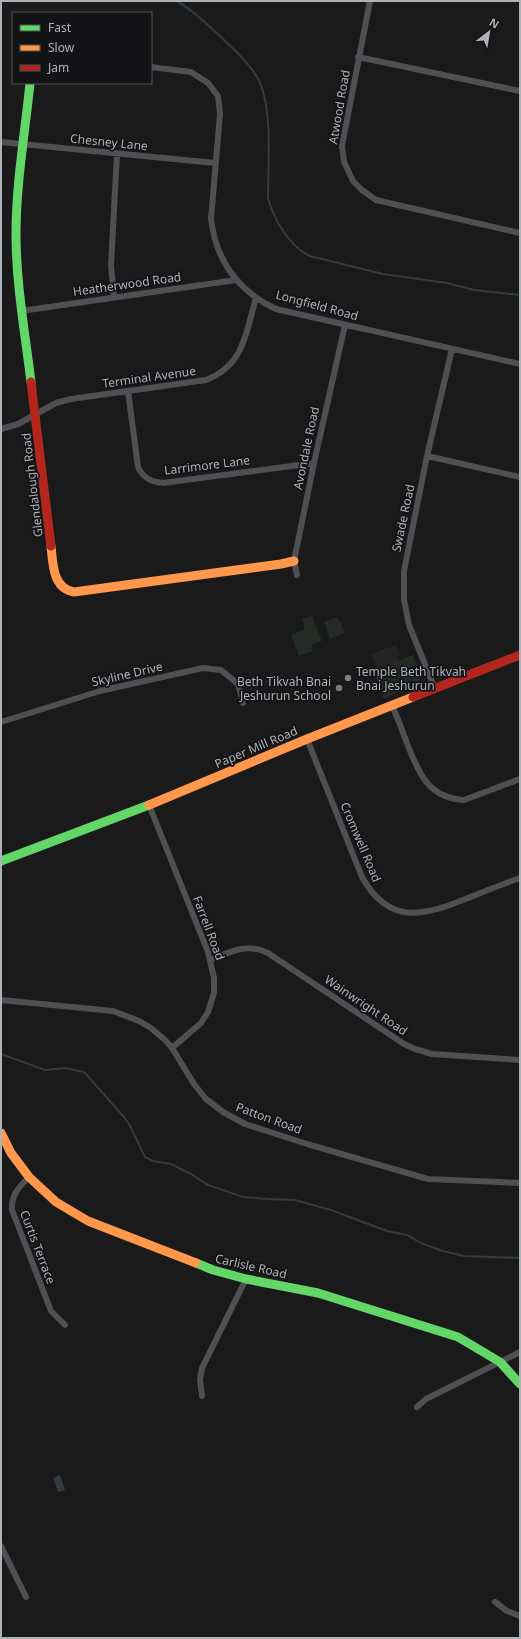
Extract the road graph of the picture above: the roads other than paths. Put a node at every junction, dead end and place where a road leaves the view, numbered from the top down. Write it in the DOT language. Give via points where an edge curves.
graph roads {
  1 [pos="370,1"];
  2 [pos="358,57"];
  3 [pos="152,67"];
  4 [pos="30,84"];
  5 [pos="520,91"];
  6 [pos="1,142"];
  7 [pos="24,144"];
  8 [pos="117,154"];
  9 [pos="215,163"];
  10 [pos="520,233"];
  11 [pos="236,280"];
  12 [pos="114,296"];
  13 [pos="256,298"];
  14 [pos="21,311"];
  15 [pos="345,325"];
  16 [pos="452,349"];
  17 [pos="520,364"];
  18 [pos="128,391"];
  19 [pos="35,414"];
  20 [pos="1,429"];
  21 [pos="427,456"];
  22 [pos="314,463"];
  23 [pos="520,477"];
  24 [pos="294,561"];
  25 [pos="297,575"];
  26 [pos="520,655"];
  27 [pos="435,689"];
  28 [pos="243,703"];
  29 [pos="392,705"];
  30 [pos="1,722"];
  31 [pos="307,739"];
  32 [pos="520,779"];
  33 [pos="149,805"];
  34 [pos="1,861"];
  35 [pos="520,878"];
  36 [pos="210,960"];
  37 [pos="1,1000"];
  38 [pos="172,1048"];
  39 [pos="520,1060"];
  40 [pos="1,1133"];
  41 [pos="29,1177"];
  42 [pos="520,1183"];
  43 [pos="246,1279"];
  44 [pos="65,1325"];
  45 [pos="520,1352"];
  46 [pos="500,1362"];
  47 [pos="520,1384"];
  48 [pos="202,1396"];
  49 [pos="417,1407"];
  50 [pos="1,1546"];
  51 [pos="26,1597"];
  52 [pos="495,1602"];
  53 [pos="520,1616"];
  1 -- 2 [label="street, Atwood Road"];
  2 -- 5 [label="street"];
  2 -- 10 [label="street, Atwood Road" via="342,146 344,162 357,186 369,196 384,202"];
  3 -- 9 [label="street, Longfield Road" via="191,72 215,91 220,108"];
  4 -- 7 [label="street"];
  6 -- 7 [label="street, Chesney Lane"];
  7 -- 8 [label="street, Chesney Lane"];
  7 -- 14 [label="street, Glendalough Road" via="16,233"];
  8 -- 9 [label="street, Chesney Lane"];
  8 -- 12 [label="street" via="111,266"];
  9 -- 11 [label="street, Longfield Road" via="211,218 213,233 221,254"];
  11 -- 12 [label="street, Heatherwood Road"];
  11 -- 13 [label="street, Longfield Road"];
  12 -- 14 [label="street, Heatherwood Road"];
  13 -- 15 [label="street, Longfield Road" via="276,309"];
  13 -- 18 [label="street, Terminal Avenue" via="240,352 224,371 206,380"];
  14 -- 19 [label="street, Glendalough Road"];
  15 -- 16 [label="street, Longfield Road"];
  15 -- 22 [label="street, Avondale Road"];
  16 -- 17 [label="street, Longfield Road"];
  16 -- 21 [label="street, Swade Road"];
  18 -- 19 [label="street, Terminal Avenue" via="71,399 56,403"];
  18 -- 22 [label="street, Larrimore Lane" via="138,467 148,480 163,483"];
  19 -- 20 [label="street, Terminal Avenue" via="18,424"];
  19 -- 24 [label="street, Glendalough Road" via="55,577 68,591"];
  21 -- 23 [label="street"];
  21 -- 27 [label="street, Swade Road" via="403,582 409,625"];
  22 -- 24 [label="street, Avondale Road"];
  24 -- 25 [label="street, Avondale Road"];
  26 -- 27 [label="street, Paper Mill Road"];
  27 -- 29 [label="street, Paper Mill Road"];
  28 -- 30 [label="street, Skyline Drive" via="238,684 221,670 203,668 100,691"];
  29 -- 31 [label="street, Paper Mill Road"];
  29 -- 32 [label="street" via="419,772 431,787 442,795 464,800"];
  31 -- 33 [label="street, Paper Mill Road"];
  31 -- 35 [label="street, Cromwell Road" via="362,877 371,893 384,903 406,913 430,912"];
  33 -- 34 [label="street, Paper Mill Road"];
  33 -- 36 [label="street, Farrell Road"];
  36 -- 38 [label="street, Farrell Road" via="214,974 210,1009 201,1023"];
  36 -- 39 [label="street, Wainwright Road" via="243,948 261,949 415,1050 432,1054"];
  37 -- 38 [label="street, Patton Road" via="122,1014 151,1028"];
  38 -- 42 [label="street, Patton Road" via="191,1081 206,1098 223,1112 245,1124 428,1178"];
  40 -- 41 [label="street, Carlisle Road" via="11,1153"];
  41 -- 43 [label="street, Carlisle Road" via="56,1202 88,1221 213,1270"];
  41 -- 44 [label="street, Curtis Terrace" via="14,1196 13,1215 52,1311"];
  43 -- 46 [label="street, Carlisle Road" via="318,1293 443,1332 472,1344"];
  43 -- 48 [label="street" via="204,1364 200,1379"];
  45 -- 46 [label="street"];
  46 -- 47 [label="street, Carlisle Road"];
  46 -- 49 [label="street" via="426,1399"];
  50 -- 51 [label="street"];
  52 -- 53 [label="street"];
}
